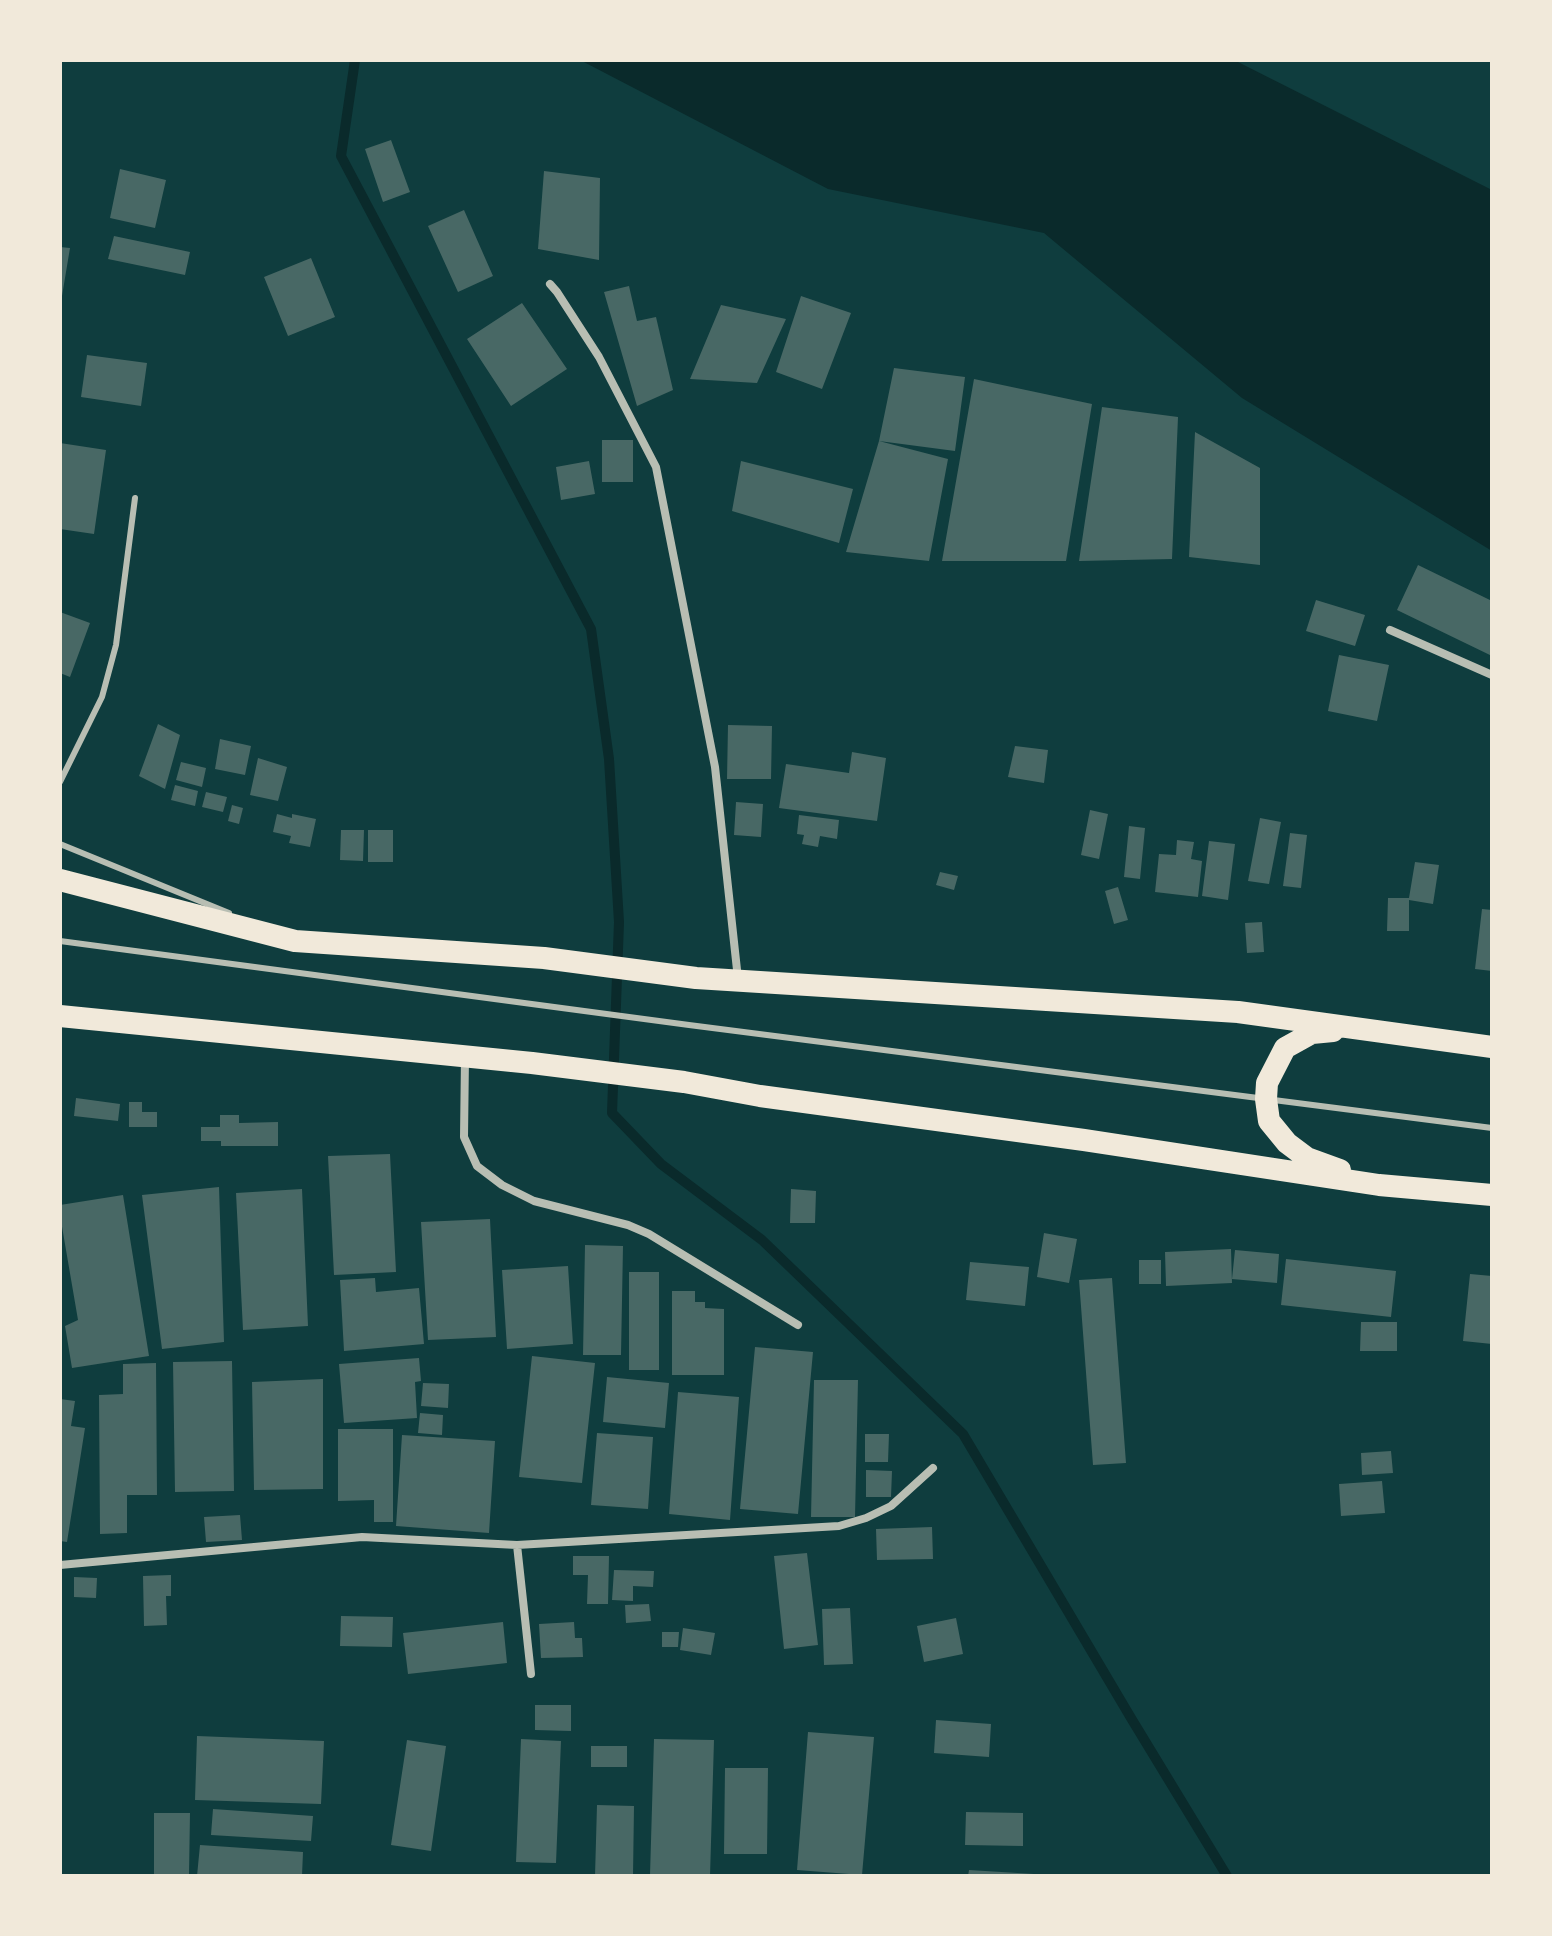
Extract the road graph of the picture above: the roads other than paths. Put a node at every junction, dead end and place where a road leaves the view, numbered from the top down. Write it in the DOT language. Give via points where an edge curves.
graph roads {
  1 [pos="550,284"];
  2 [pos="135,498"];
  3 [pos="1390,630"];
  4 [pos="1492,675"];
  5 [pos="60,782"];
  6 [pos="60,844"];
  7 [pos="60,880"];
  8 [pos="60,941"];
  9 [pos="295,941"];
  10 [pos="738,981"];
  11 [pos="60,1016"];
  12 [pos="1354,1029"];
  13 [pos="1492,1047"];
  14 [pos="465,1056"];
  15 [pos="1266,1099"];
  16 [pos="1492,1128"];
  17 [pos="1379,1185"];
  18 [pos="1492,1195"];
  19 [pos="798,1325"];
  20 [pos="933,1468"];
  21 [pos="517,1545"];
  22 [pos="60,1565"];
  23 [pos="531,1674"];
  1 -- 10 [label="street" via="599,357 656,467 715,767"];
  2 -- 5 [label="lane" via="116,645 102,697"];
  3 -- 4 [label="street"];
  6 -- 9 [label="lane"];
  7 -- 9 [label="highway"];
  8 -- 15 [label="lane"];
  9 -- 10 [label="highway" via="544,958"];
  10 -- 12 [label="highway" via="1238,1012"];
  11 -- 14 [label="highway"];
  12 -- 13 [label="highway"];
  12 -- 15 [label="highway" via="1312,1033 1285,1048 1267,1083"];
  14 -- 17 [label="highway" via="684,1082"];
  14 -- 19 [label="street" via="464,1137 477,1166 534,1201 649,1234"];
  15 -- 16 [label="lane"];
  15 -- 17 [label="highway" via="1269,1121 1287,1143 1307,1158"];
  17 -- 18 [label="highway"];
  20 -- 21 [label="street" via="891,1506 839,1526"];
  21 -- 22 [label="street" via="362,1537"];
  21 -- 23 [label="street"];
}
